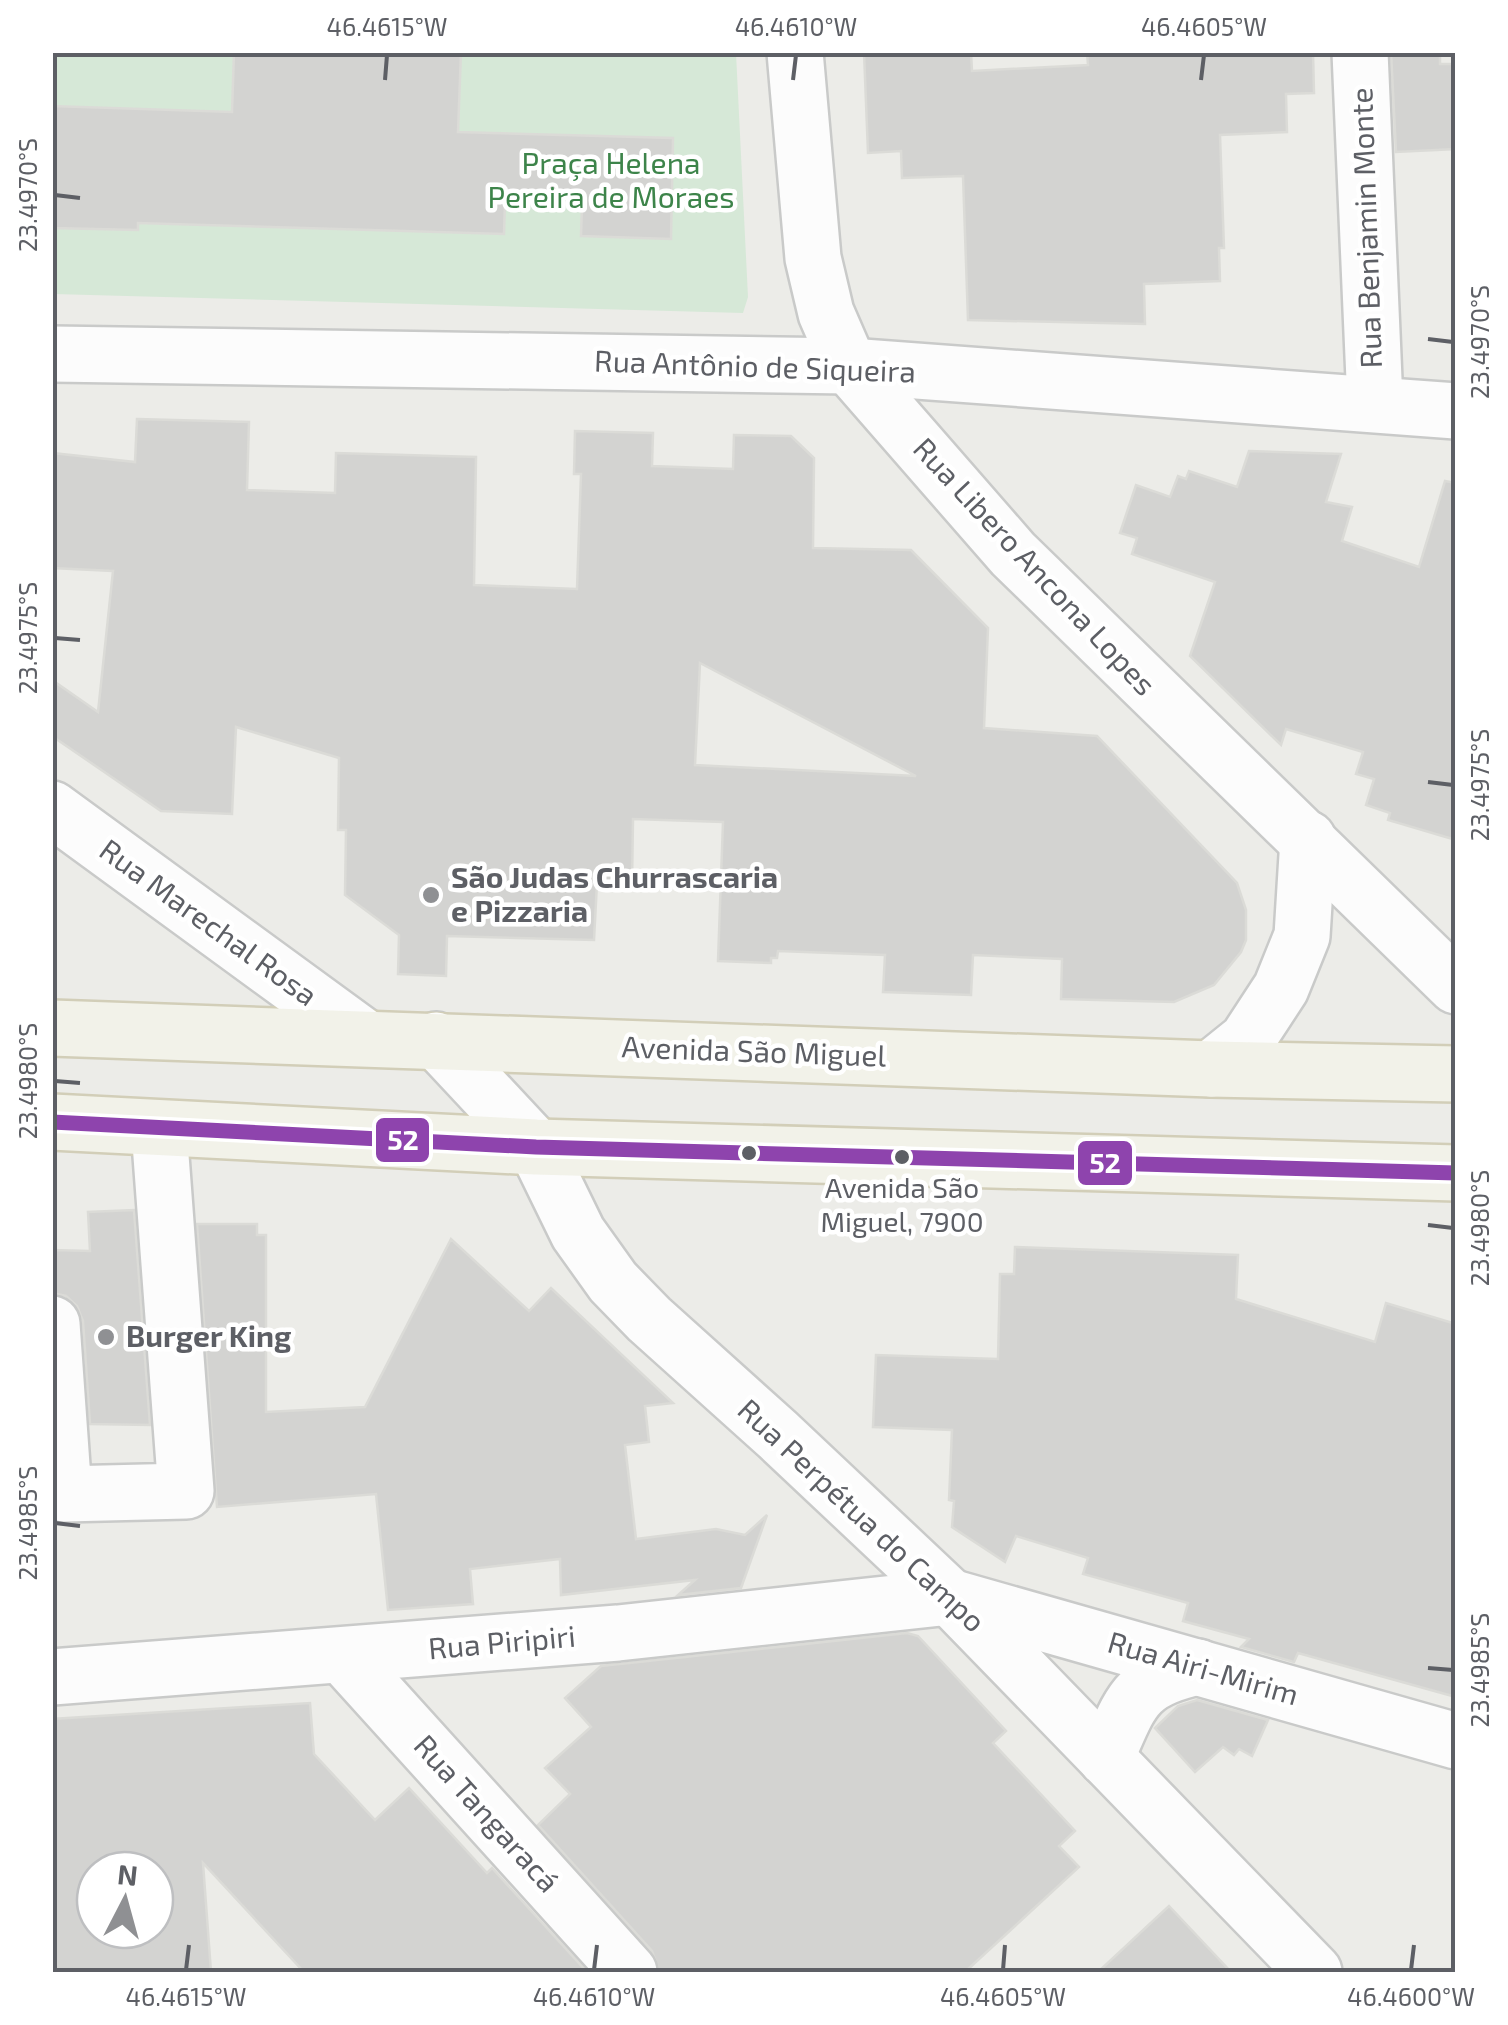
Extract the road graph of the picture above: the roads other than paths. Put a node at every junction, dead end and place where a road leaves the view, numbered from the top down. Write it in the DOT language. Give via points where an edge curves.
graph roads {
  1 [pos="795,52"];
  2 [pos="1360,52"];
  3 [pos="52,354"];
  4 [pos="848,366"];
  5 [pos="1375,403"];
  6 [pos="1456,410"];
  7 [pos="52,808"];
  8 [pos="1308,840"];
  9 [pos="1456,986"];
  10 [pos="52,1028"];
  11 [pos="364,1037"];
  12 [pos="436,1040"];
  13 [pos="1211,1069"];
  14 [pos="1456,1074"];
  15 [pos="52,1122"];
  16 [pos="159,1129"];
  17 [pos="536,1147"];
  18 [pos="1456,1173"];
  19 [pos="52,1324"];
  20 [pos="950,1597"];
  21 [pos="343,1656"];
  22 [pos="1198,1668"];
  23 [pos="52,1677"];
  24 [pos="1456,1741"];
  25 [pos="1106,1758"];
  26 [pos="629,1972"];
  27 [pos="1314,1972"];
  1 -- 4 [label="street, Rua Libero Ancona Lopes" via="814,258 826,313"];
  2 -- 5 [label="street, Rua Benjamin Monte"];
  3 -- 4 [label="street, Rua Antônio de Siqueira"];
  4 -- 5 [label="street, Rua Antônio de Siqueira"];
  4 -- 8 [label="street, Rua Libero Ancona Lopes" via="1013,554"];
  5 -- 6 [label="street, Rua Antônio de Siqueira"];
  7 -- 11 [label="street, Rua Marechal Rosa"];
  8 -- 9 [label="street, Rua Libero Ancona Lopes"];
  8 -- 13 [label="street" via="1302,936 1280,988 1247,1040"];
  10 -- 11 [label="main road, Avenida São Miguel"];
  11 -- 12 [label="main road, Avenida São Miguel"];
  12 -- 13 [label="main road, Avenida São Miguel"];
  12 -- 17 [label="street, Rua Perpétua do Campo"];
  13 -- 14 [label="main road, Avenida São Miguel"];
  15 -- 16 [label="main road"];
  16 -- 17 [label="main road"];
  16 -- 19 [label="street" via="186,1491 64,1494"];
  17 -- 18 [label="main road"];
  17 -- 20 [label="street, Rua Perpétua do Campo" via="578,1233 613,1282"];
  20 -- 21 [label="street, Rua Piripiri"];
  20 -- 22 [label="street, Rua Airi-Mirim"];
  20 -- 25 [label="street, Rua Perpétua do Campo"];
  21 -- 23 [label="street, Rua Piripiri"];
  21 -- 26 [label="street, Rua Tangaracá"];
  22 -- 24 [label="street, Rua Airi-Mirim"];
  22 -- 25 [label="street" via="1161,1675 1130,1703"];
  25 -- 27 [label="street, Rua Perpétua do Campo"];
}
